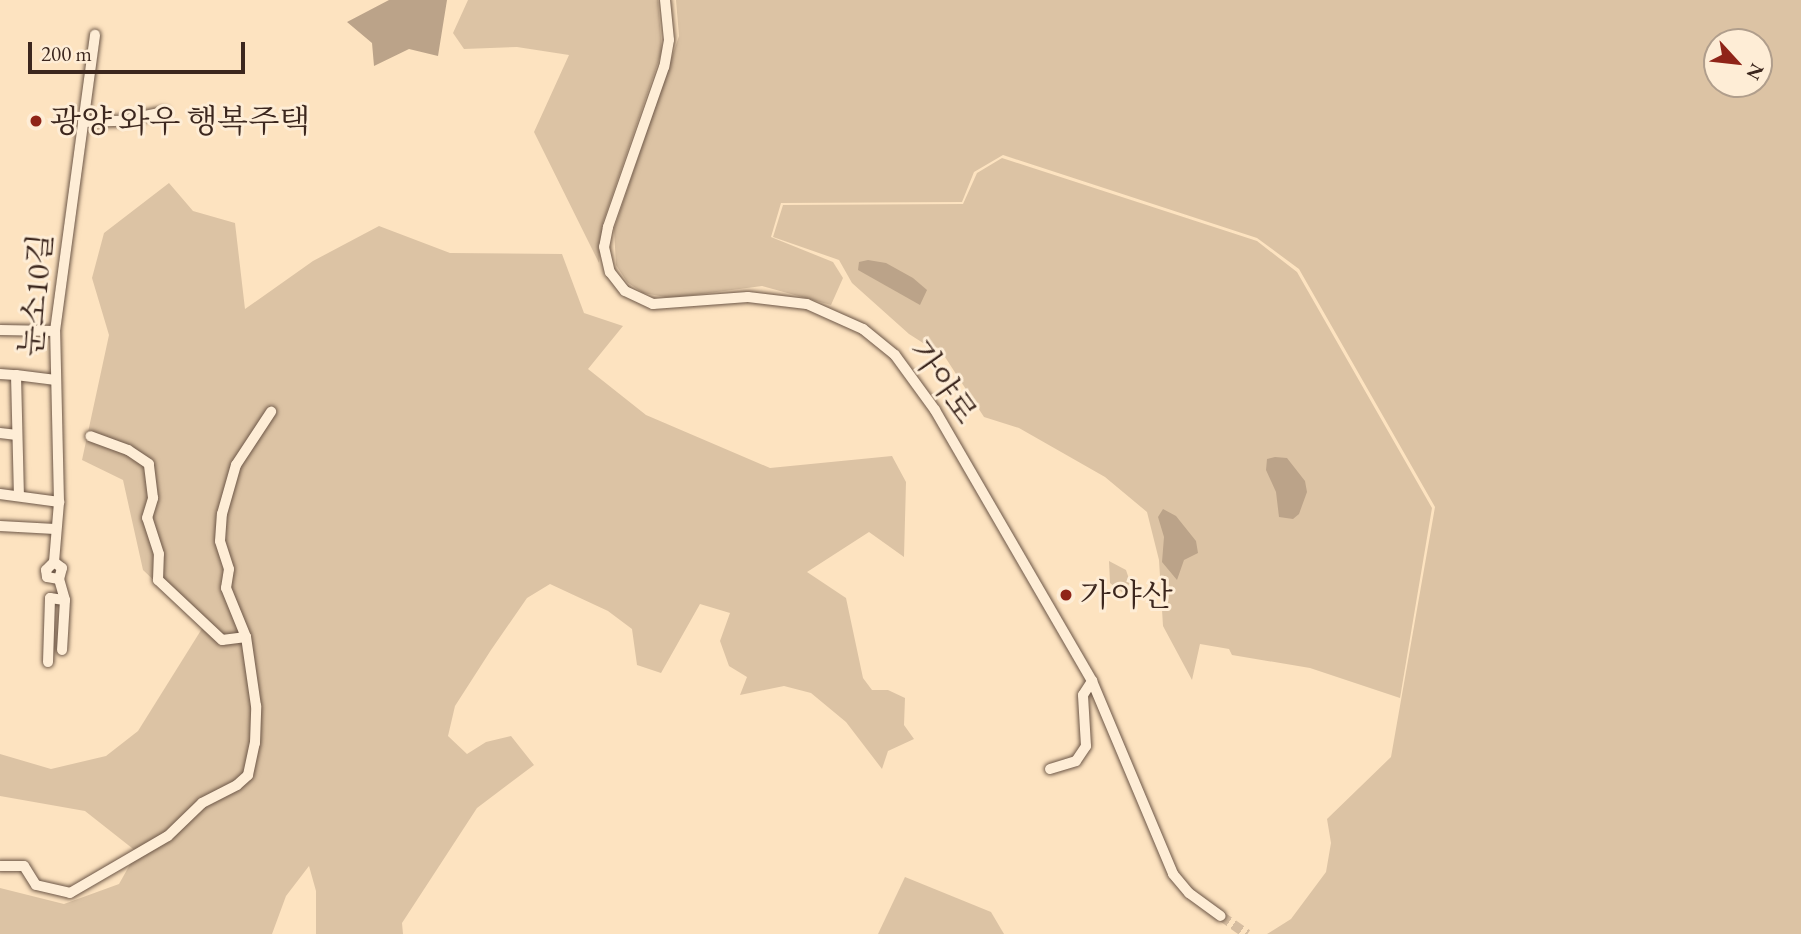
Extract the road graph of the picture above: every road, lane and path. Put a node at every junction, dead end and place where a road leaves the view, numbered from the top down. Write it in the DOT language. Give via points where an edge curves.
graph roads {
  1 [pos="665,0"];
  2 [pos="95,35"];
  3 [pos="164,112"];
  4 [pos="83,122"];
  5 [pos="0,330"];
  6 [pos="55,331"];
  7 [pos="0,374"];
  8 [pos="16,375"];
  9 [pos="56,380"];
  10 [pos="271,412"];
  11 [pos="0,433"];
  12 [pos="17,435"];
  13 [pos="90,436"];
  14 [pos="0,494"];
  15 [pos="19,496"];
  16 [pos="59,502"];
  17 [pos="0,526"];
  18 [pos="55,530"];
  19 [pos="65,600"];
  20 [pos="246,637"];
  21 [pos="62,650"];
  22 [pos="48,662"];
  23 [pos="1092,681"];
  24 [pos="1050,769"];
  25 [pos="0,866"];
  26 [pos="1221,916"];
  1 -- 23 [label="street, 가야로" via="669,21 664,67 608,227 604,247 610,272 625,291 653,304 748,297 787,300 822,308 880,341 910,372 935,410"];
  2 -- 4 [label="street, 눈소10길"];
  3 -- 4 [label="street" via="121,121"];
  4 -- 6 [label="street, 눈소10길"];
  5 -- 6 [label="street"];
  6 -- 9 [label="street, 눈소10길"];
  7 -- 8 [label="street"];
  8 -- 9 [label="street"];
  8 -- 12 [label="street"];
  9 -- 16 [label="street, 눈소10길"];
  10 -- 20 [label="street" via="236,465 222,514 220,541 229,569 226,587"];
  11 -- 12 [label="street"];
  12 -- 15 [label="street"];
  13 -- 20 [label="street" via="128,450 149,464 153,498 147,518 159,554 158,580 222,640"];
  14 -- 15 [label="street"];
  15 -- 16 [label="street"];
  16 -- 18 [label="street, 눈소10길"];
  17 -- 18 [label="street"];
  18 -- 19 [label="street, 눈소10길" via="54,562 47,577 58,579"];
  19 -- 21 [label="street"];
  19 -- 22 [label="street" via="50,598"];
  20 -- 25 [label="street" via="256,706 255,743 243,780 202,803 168,836 70,893 36,885 24,866"];
  23 -- 24 [label="street" via="1083,695 1086,746 1076,761"];
  23 -- 26 [label="street, 가야로" via="1173,874 1189,893"];
}
